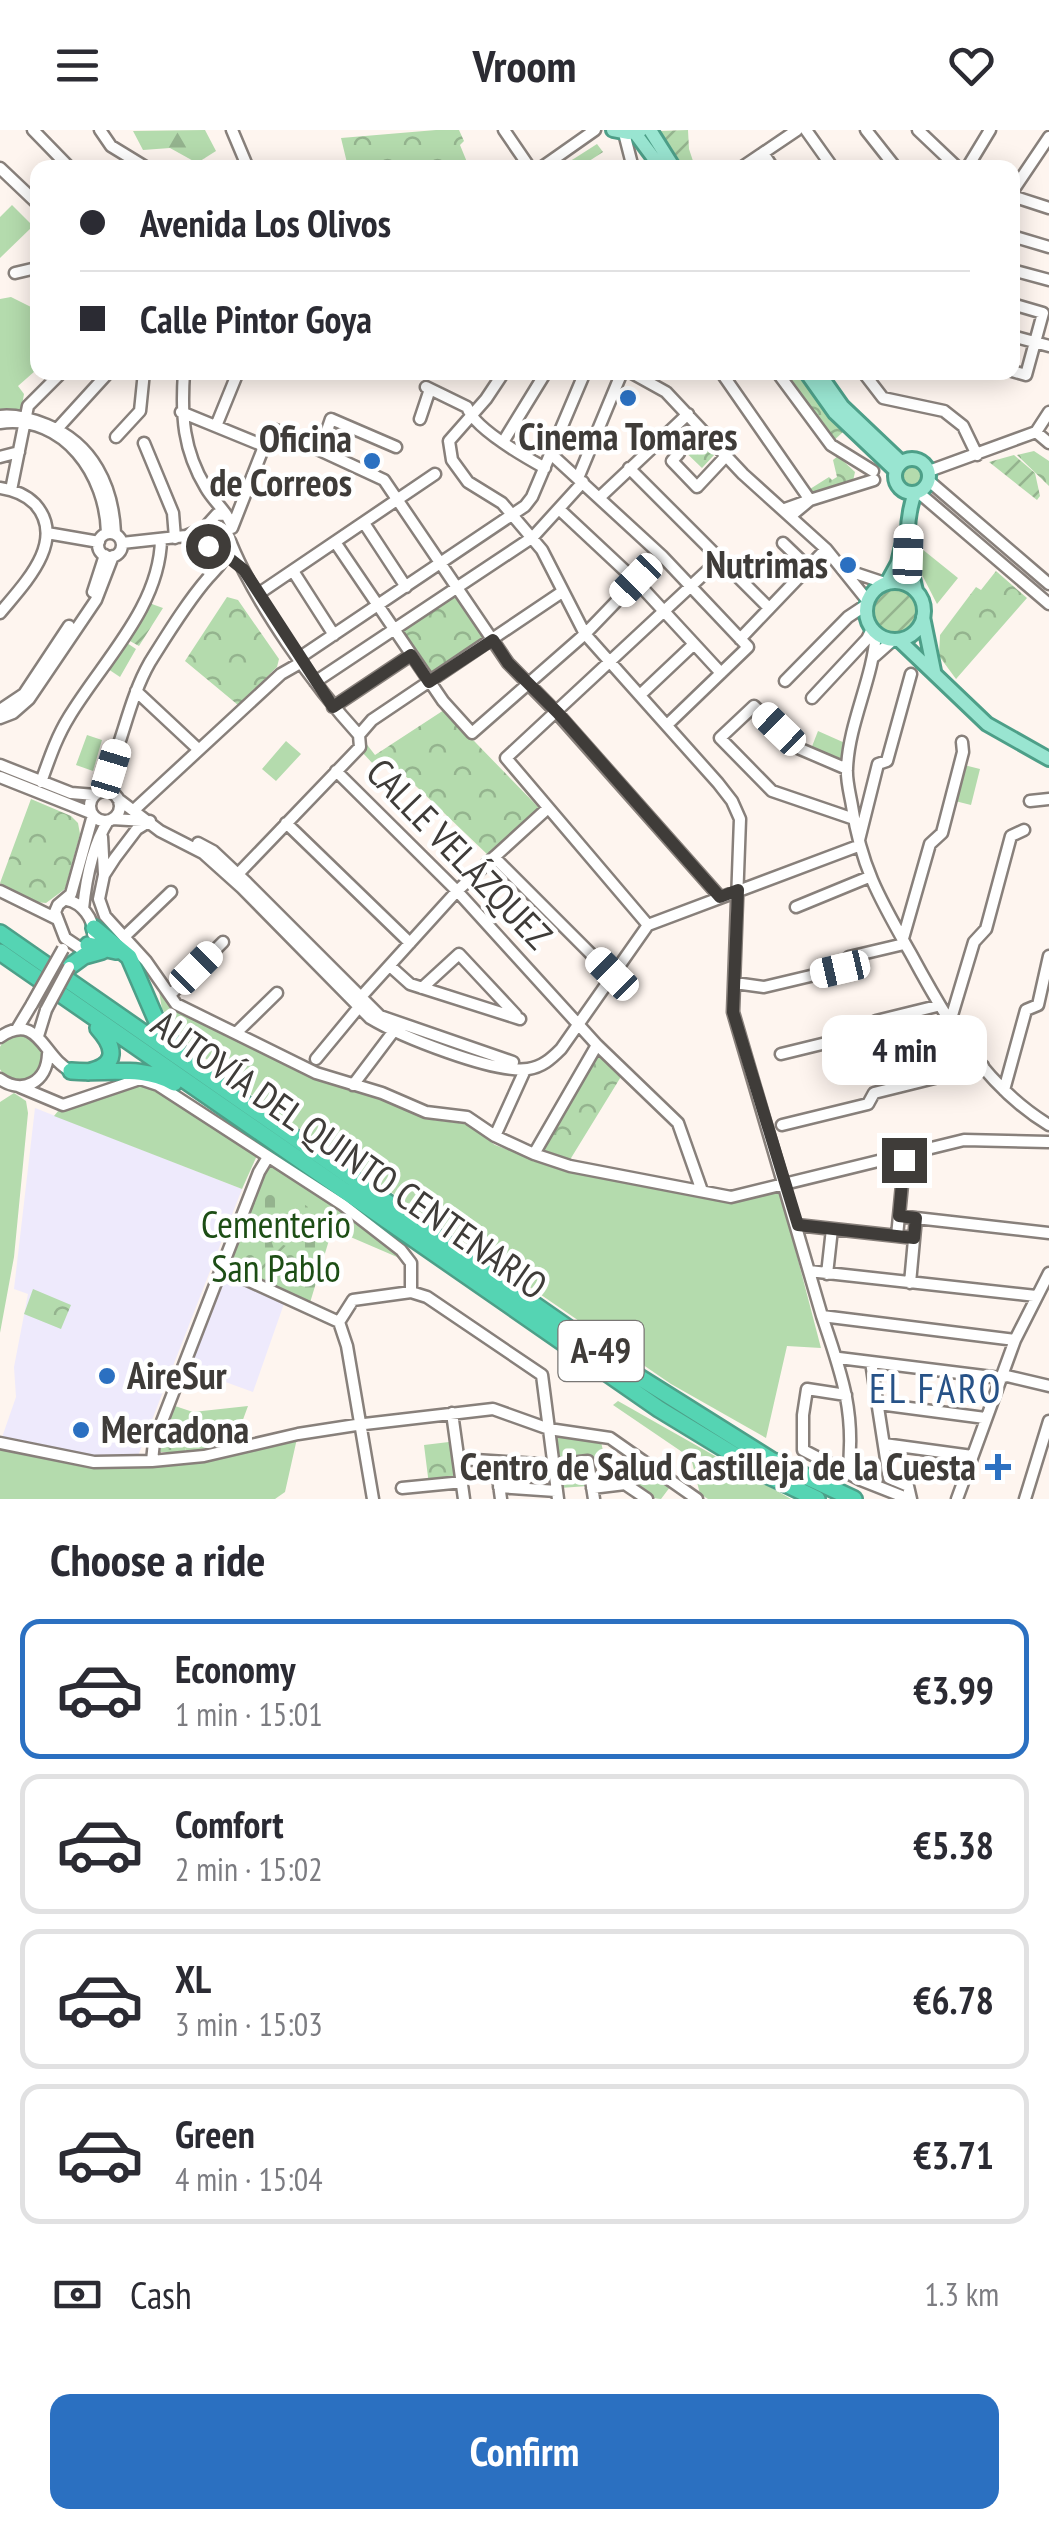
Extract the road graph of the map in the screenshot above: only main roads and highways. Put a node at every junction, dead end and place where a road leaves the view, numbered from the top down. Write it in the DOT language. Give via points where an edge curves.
graph roads {
  1 [pos="633,131"];
  2 [pos="656,160"];
  3 [pos="665,160"];
  4 [pos="812,380"];
  5 [pos="824,380"];
  6 [pos="898,466"];
  7 [pos="900,488"];
  8 [pos="916,492"];
  9 [pos="886,583"];
  10 [pos="916,592"];
  11 [pos="923,618"];
  12 [pos="896,640"];
  13 [pos="934,673"];
  14 [pos="1049,759"];
  15 [pos="94,928"];
  16 [pos="0,933"];
  17 [pos="120,944"];
  18 [pos="84,946"];
  19 [pos="0,952"];
  20 [pos="69,967"];
  21 [pos="102,1004"];
  22 [pos="83,1010"];
  23 [pos="188,1064"];
  24 [pos="236,1117"];
  25 [pos="817,1499"];
  26 [pos="854,1499"];
  1 -- 2 [label="main road"];
  1 -- 3 [label="main road"];
  4 -- 6 [label="main road" via="835,413"];
  5 -- 6 [label="main road"];
  6 -- 7 [label="main road"];
  6 -- 8 [label="main road" via="917,459 929,476"];
  7 -- 8 [label="main road"];
  7 -- 9 [label="main road" via="902,553"];
  8 -- 10 [label="main road" via="908,554"];
  9 -- 10 [label="main road"];
  9 -- 12 [label="main road" via="867,603 868,622"];
  10 -- 11 [label="main road"];
  11 -- 12 [label="main road" via="914,632"];
  11 -- 13 [label="main road"];
  12 -- 13 [label="main road"];
  13 -- 14 [label="main road" via="987,724"];
  15 -- 23 [label="highway" via="129,957 158,1024"];
  16 -- 21 [label="highway, AUTOVÍA DEL QUINTO CENTENARIO / A-49"];
  17 -- 18 [label="highway"];
  17 -- 20 [label="highway"];
  17 -- 21 [label="highway" via="140,1000 129,1009"];
  19 -- 22 [label="highway, AUTOVÍA DEL QUINTO CENTENARIO / A-49"];
  21 -- 23 [label="highway, AUTOVÍA DEL QUINTO CENTENARIO / A-49"];
  22 -- 24 [label="highway, AUTOVÍA DEL QUINTO CENTENARIO / A-49"];
  22 -- 24 [label="highway" via="112,1051 105,1064 77,1072 164,1076"];
  23 -- 26 [label="highway, AUTOVÍA DEL QUINTO CENTENARIO / A-49" via="634,1374 772,1460"];
  24 -- 25 [label="highway, AUTOVÍA DEL QUINTO CENTENARIO / A-49" via="659,1409"];
}
